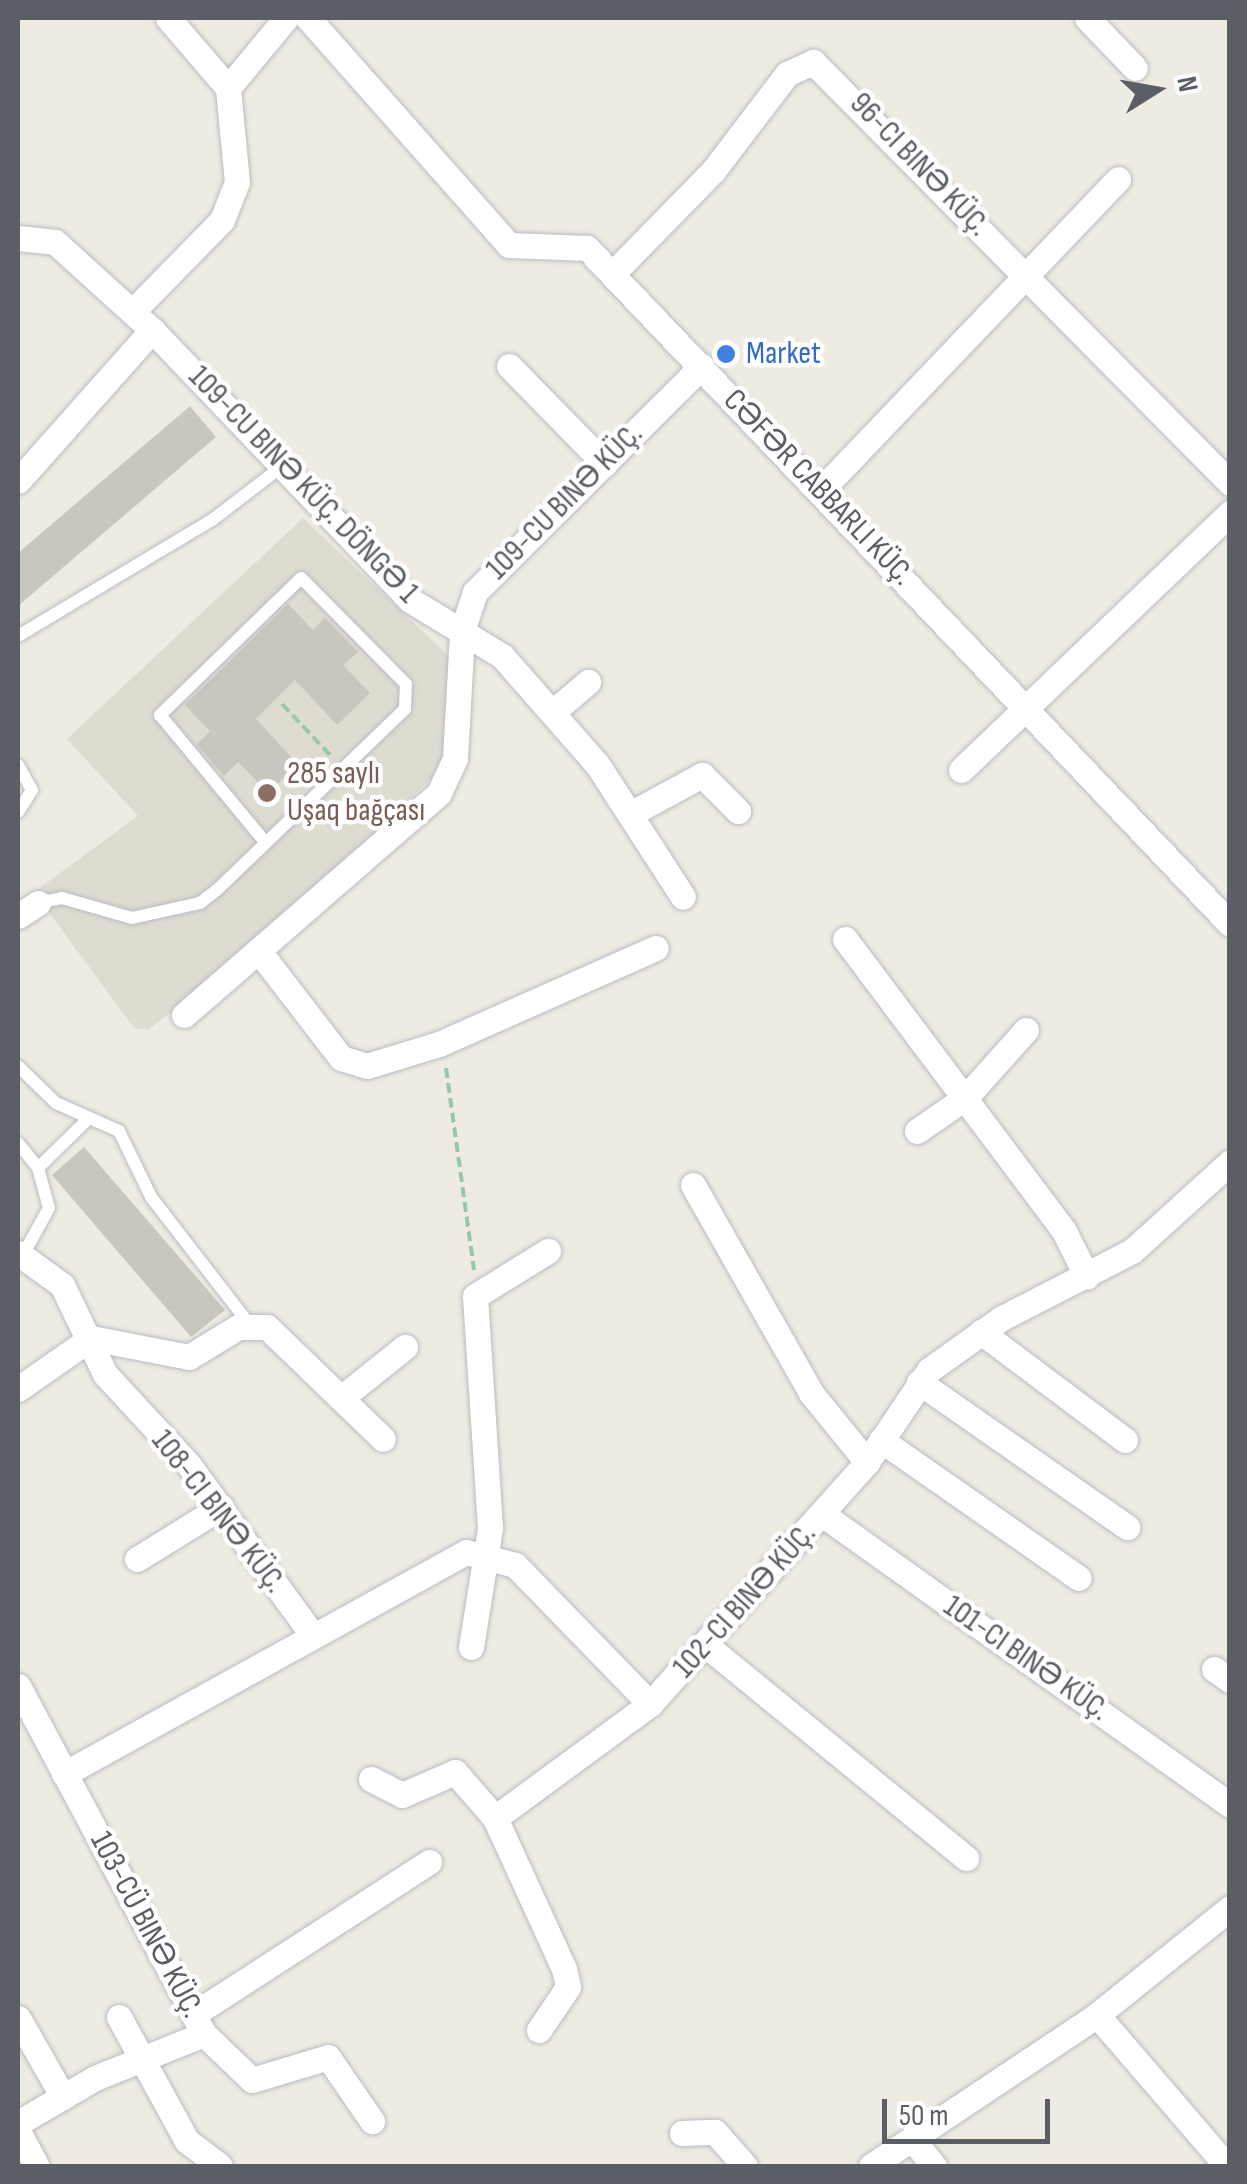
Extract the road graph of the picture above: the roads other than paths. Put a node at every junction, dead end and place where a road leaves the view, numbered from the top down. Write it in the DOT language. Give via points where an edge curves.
graph roads {
  1 [pos="168,18"];
  2 [pos="286,18"];
  3 [pos="1086,18"];
  4 [pos="315,21"];
  5 [pos="1135,68"];
  6 [pos="228,88"];
  7 [pos="1118,179"];
  8 [pos="18,238"];
  9 [pos="612,274"];
  10 [pos="1026,276"];
  11 [pos="133,311"];
  12 [pos="152,330"];
  13 [pos="509,366"];
  14 [pos="702,366"];
  15 [pos="604,464"];
  16 [pos="281,467"];
  17 [pos="18,481"];
  18 [pos="1230,483"];
  19 [pos="821,490"];
  20 [pos="1230,513"];
  21 [pos="462,630"];
  22 [pos="18,636"];
  23 [pos="588,682"];
  24 [pos="1029,709"];
  25 [pos="554,711"];
  26 [pos="18,765"];
  27 [pos="961,770"];
  28 [pos="738,810"];
  29 [pos="18,812"];
  30 [pos="632,814"];
  31 [pos="266,842"];
  32 [pos="683,897"];
  33 [pos="28,909"];
  34 [pos="1227,918"];
  35 [pos="844,939"];
  36 [pos="656,948"];
  37 [pos="261,954"];
  38 [pos="184,1015"];
  39 [pos="1026,1030"];
  40 [pos="18,1066"];
  41 [pos="966,1098"];
  42 [pos="89,1118"];
  43 [pos="916,1131"];
  44 [pos="18,1143"];
  45 [pos="1230,1162"];
  46 [pos="38,1168"];
  47 [pos="693,1185"];
  48 [pos="548,1251"];
  49 [pos="20,1254"];
  50 [pos="1088,1277"];
  51 [pos="250,1325"];
  52 [pos="981,1332"];
  53 [pos="91,1338"];
  54 [pos="405,1347"];
  55 [pos="919,1382"];
  56 [pos="18,1389"];
  57 [pos="345,1395"];
  58 [pos="383,1438"];
  59 [pos="1125,1440"];
  60 [pos="874,1451"];
  61 [pos="221,1506"];
  62 [pos="822,1514"];
  63 [pos="1127,1528"];
  64 [pos="488,1551"];
  65 [pos="138,1560"];
  66 [pos="1079,1578"];
  67 [pos="312,1634"];
  68 [pos="708,1646"];
  69 [pos="471,1647"];
  70 [pos="18,1686"];
  71 [pos="650,1704"];
  72 [pos="64,1774"];
  73 [pos="371,1778"];
  74 [pos="1230,1805"];
  75 [pos="495,1818"];
  76 [pos="966,1858"];
  77 [pos="429,1862"];
  78 [pos="1230,1908"];
  79 [pos="1098,2015"];
  80 [pos="119,2017"];
  81 [pos="18,2018"];
  82 [pos="199,2024"];
  83 [pos="539,2030"];
  84 [pos="142,2062"];
  85 [pos="63,2097"];
  86 [pos="372,2121"];
  87 [pos="18,2123"];
  88 [pos="18,2131"];
  89 [pos="682,2132"];
  90 [pos="912,2139"];
  91 [pos="37,2166"];
  92 [pos="220,2166"];
  93 [pos="745,2166"];
  94 [pos="871,2166"];
  95 [pos="934,2166"];
  96 [pos="1227,2166"];
  1 -- 6 [label="street"];
  2 -- 6 [label="street"];
  3 -- 5 [label="street"];
  4 -- 9 [label="street" via="508,245 532,252 578,243"];
  6 -- 11 [label="street" via="237,164 232,204"];
  7 -- 10 [label="street"];
  8 -- 11 [label="street, 109-CU BINƏ KÜÇ. DÖNGƏ 1" via="55,242"];
  9 -- 10 [label="street" via="713,171 788,74 813,62"];
  9 -- 14 [label="street"];
  10 -- 18 [label="street"];
  10 -- 19 [label="street"];
  11 -- 12 [label="street, 109-CU BINƏ KÜÇ. DÖNGƏ 1"];
  12 -- 16 [label="street, 109-CU BINƏ KÜÇ. DÖNGƏ 1"];
  12 -- 17 [label="street"];
  13 -- 15 [label="street"];
  14 -- 15 [label="street, 109-CU BINƏ KÜÇ."];
  14 -- 19 [label="street"];
  15 -- 21 [label="street, 109-CU BINƏ KÜÇ." via="475,592"];
  16 -- 21 [label="street, 109-CU BINƏ KÜÇ. DÖNGƏ 1" via="410,600"];
  16 -- 22 [label="lane" via="212,520"];
  19 -- 24 [label="street"];
  20 -- 24 [label="street"];
  21 -- 25 [label="street, 109-CU BINƏ KÜÇ. DÖNGƏ 1"];
  21 -- 37 [label="street, 109-CU BINƏ KÜÇ." via="450,777"];
  23 -- 25 [label="street"];
  24 -- 27 [label="street"];
  24 -- 34 [label="street"];
  25 -- 30 [label="street, 109-CU BINƏ KÜÇ. DÖNGƏ 1"];
  26 -- 29 [label="lane" via="32,790"];
  28 -- 30 [label="street" via="702,774"];
  30 -- 32 [label="street, 109-CU BINƏ KÜÇ. DÖNGƏ 1"];
  31 -- 31 [label="lane" via="160,715 301,578 406,684 405,709"];
  31 -- 33 [label="lane" via="184,910 132,918 62,898"];
  35 -- 41 [label="street"];
  36 -- 37 [label="street" via="439,1044 367,1066 341,1058"];
  37 -- 38 [label="street, 109-CU BINƏ KÜÇ."];
  39 -- 41 [label="street"];
  40 -- 42 [label="lane"];
  41 -- 43 [label="street"];
  41 -- 50 [label="street"];
  42 -- 46 [label="lane"];
  42 -- 51 [label="lane" via="128,1141 151,1196"];
  44 -- 46 [label="lane"];
  45 -- 50 [label="street, 102-CI BINƏ KÜÇ." via="1132,1252"];
  46 -- 49 [label="lane" via="48,1208"];
  47 -- 60 [label="street" via="810,1393"];
  48 -- 64 [label="street" via="482,1284 475,1296"];
  49 -- 53 [label="street, 108-CI BINƏ KÜÇ." via="62,1284"];
  50 -- 52 [label="street, 102-CI BINƏ KÜÇ."];
  51 -- 53 [label="street" via="189,1357"];
  51 -- 57 [label="street" via="283,1336"];
  52 -- 55 [label="street, 102-CI BINƏ KÜÇ."];
  52 -- 59 [label="street"];
  53 -- 56 [label="street"];
  53 -- 61 [label="street, 108-CI BINƏ KÜÇ." via="118,1392"];
  54 -- 57 [label="street"];
  55 -- 60 [label="street, 102-CI BINƏ KÜÇ."];
  55 -- 63 [label="street"];
  57 -- 58 [label="street"];
  60 -- 62 [label="street, 102-CI BINƏ KÜÇ."];
  60 -- 66 [label="street"];
  61 -- 65 [label="street"];
  61 -- 67 [label="street, 108-CI BINƏ KÜÇ."];
  62 -- 68 [label="street, 102-CI BINƏ KÜÇ."];
  62 -- 74 [label="street, 101-CI BINƏ KÜÇ."];
  64 -- 67 [label="street" via="449,1559"];
  64 -- 69 [label="street"];
  64 -- 71 [label="street, 102-CI BINƏ KÜÇ." via="515,1565"];
  67 -- 72 [label="street"];
  68 -- 71 [label="street, 102-CI BINƏ KÜÇ."];
  68 -- 76 [label="street"];
  70 -- 72 [label="street, 103-CÜ BINƏ KÜÇ."];
  71 -- 75 [label="street"];
  72 -- 82 [label="street, 103-CÜ BINƏ KÜÇ."];
  73 -- 75 [label="street" via="402,1795 455,1772"];
  75 -- 83 [label="street" via="568,1987"];
  77 -- 82 [label="street"];
  78 -- 79 [label="street"];
  79 -- 90 [label="street"];
  79 -- 96 [label="street"];
  80 -- 84 [label="street"];
  81 -- 85 [label="street"];
  82 -- 84 [label="street, 103-CÜ BINƏ KÜÇ."];
  82 -- 86 [label="street" via="252,2080 328,2057"];
  84 -- 85 [label="street, 103-CÜ BINƏ KÜÇ."];
  84 -- 92 [label="street" via="187,2141"];
  85 -- 87 [label="street, 103-CÜ BINƏ KÜÇ."];
  88 -- 91 [label="street"];
  89 -- 93 [label="street" via="715,2132"];
  90 -- 94 [label="street"];
  90 -- 95 [label="street"];
}
